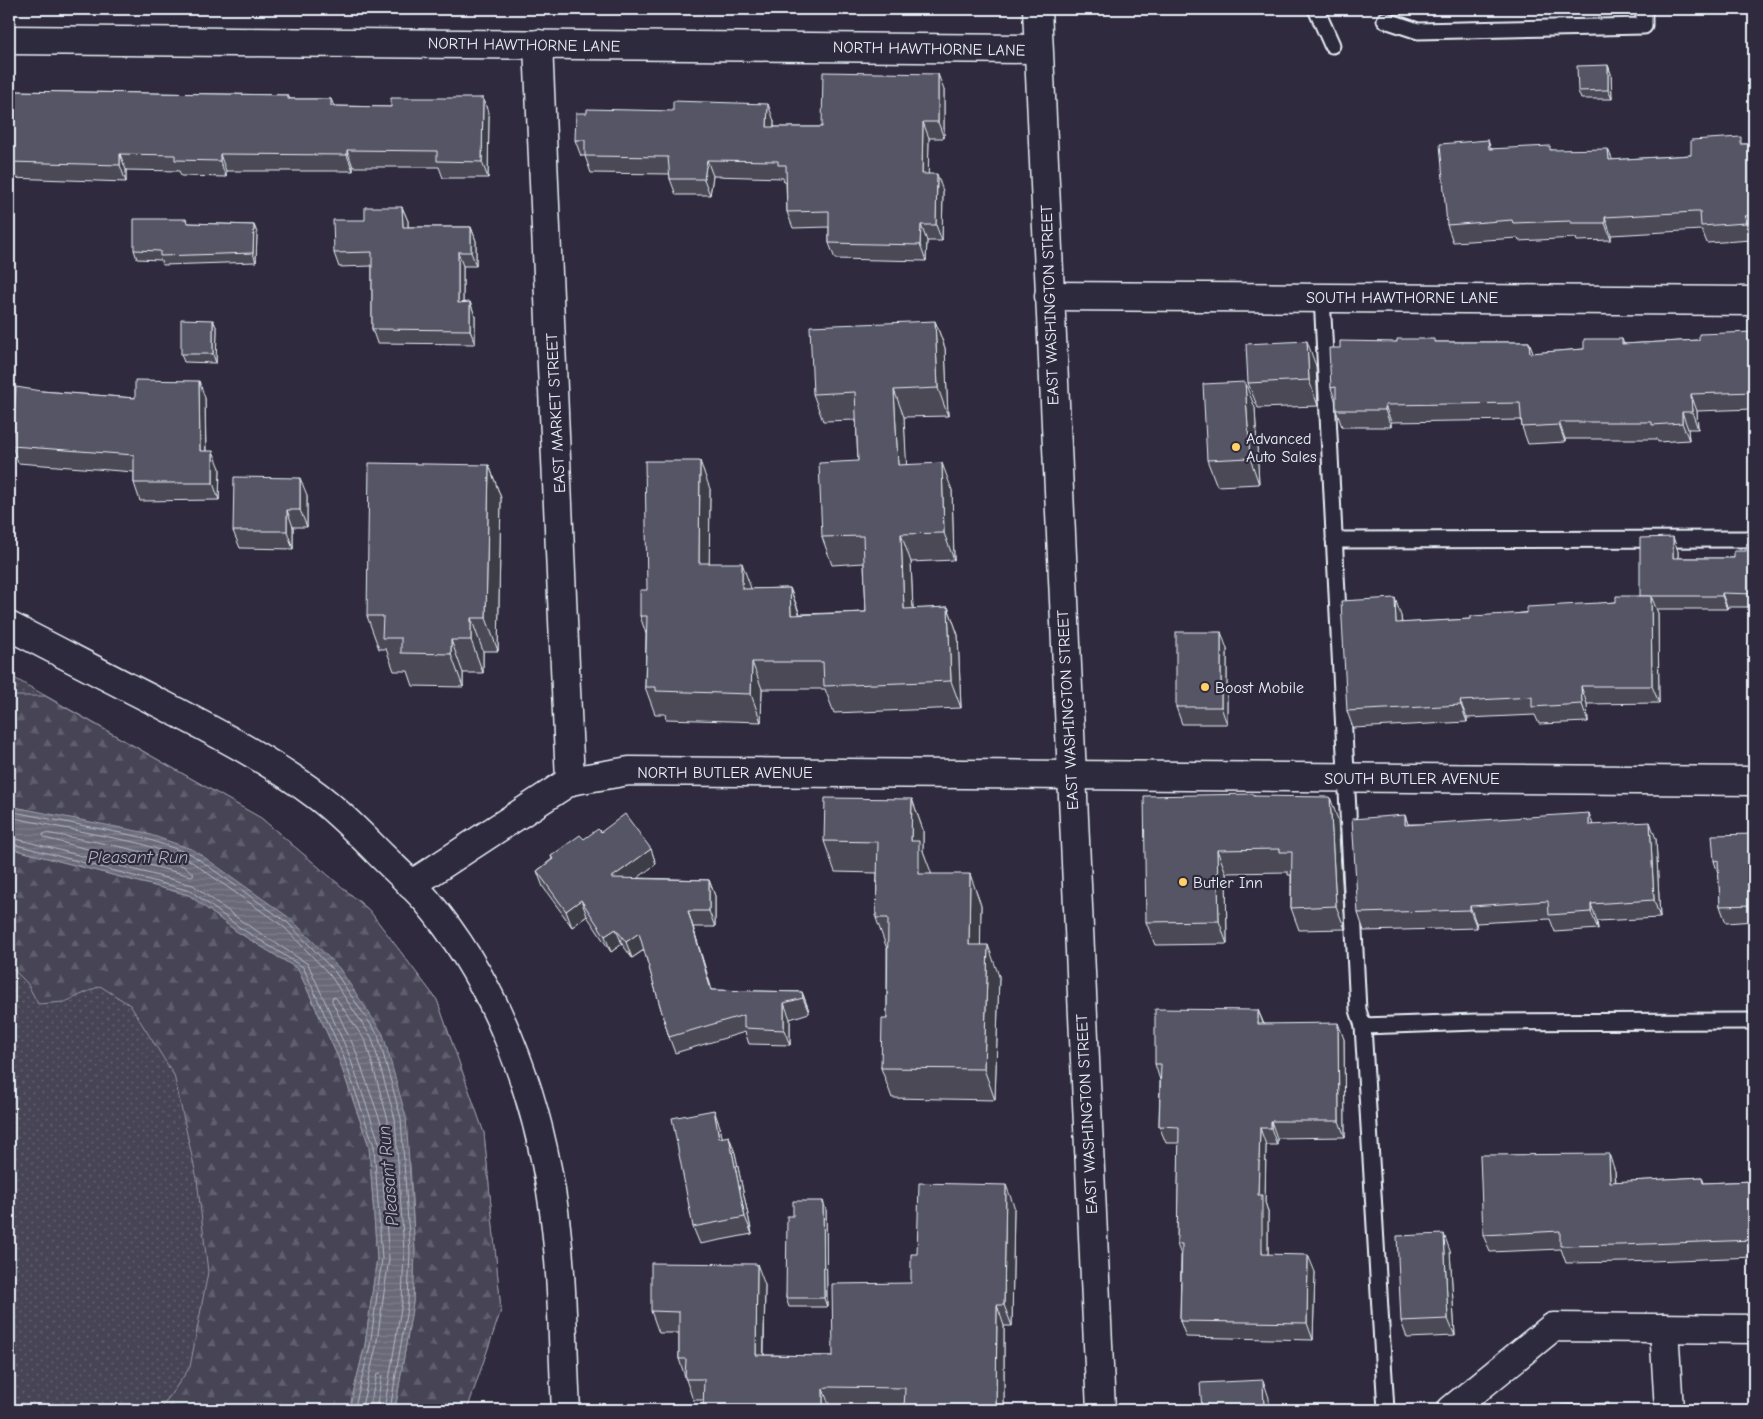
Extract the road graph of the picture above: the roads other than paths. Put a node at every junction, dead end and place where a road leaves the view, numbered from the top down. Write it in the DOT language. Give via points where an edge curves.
graph roads {
  1 [pos="1037,9"];
  2 [pos="1316,9"];
  3 [pos="1644,9"];
  4 [pos="1385,20"];
  5 [pos="9,40"];
  6 [pos="538,44"];
  7 [pos="1332,45"];
  8 [pos="1038,49"];
  9 [pos="1049,296"];
  10 [pos="1322,296"];
  11 [pos="1754,300"];
  12 [pos="1754,539"];
  13 [pos="1334,540"];
  14 [pos="9,626"];
  15 [pos="1070,775"];
  16 [pos="1347,778"];
  17 [pos="570,781"];
  18 [pos="1754,781"];
  19 [pos="411,885"];
  20 [pos="1754,1022"];
  21 [pos="1363,1026"];
  22 [pos="1664,1328"];
  23 [pos="1754,1329"];
  24 [pos="566,1410"];
  25 [pos="1101,1410"];
  26 [pos="1386,1410"];
  27 [pos="1451,1410"];
  28 [pos="1669,1410"];
  1 -- 8 [label="street, EAST WASHINGTON STREET"];
  2 -- 7 [label="lane"];
  3 -- 4 [label="lane" via="1644,26 1418,31"];
  5 -- 6 [label="street, NORTH HAWTHORNE LANE"];
  6 -- 8 [label="street, NORTH HAWTHORNE LANE"];
  6 -- 17 [label="street, EAST MARKET STREET"];
  8 -- 9 [label="street, EAST WASHINGTON STREET"];
  9 -- 10 [label="street, SOUTH HAWTHORNE LANE"];
  9 -- 15 [label="street, EAST WASHINGTON STREET"];
  10 -- 11 [label="street, SOUTH HAWTHORNE LANE"];
  10 -- 13 [label="lane"];
  12 -- 13 [label="lane"];
  13 -- 16 [label="lane"];
  14 -- 19 [label="street" via="247,751 316,795 349,822"];
  15 -- 16 [label="street, SOUTH BUTLER AVENUE"];
  15 -- 17 [label="street, NORTH BUTLER AVENUE" via="629,771"];
  15 -- 25 [label="street, EAST WASHINGTON STREET"];
  16 -- 18 [label="street, SOUTH BUTLER AVENUE"];
  16 -- 21 [label="lane" via="1358,1010"];
  17 -- 19 [label="street, NORTH BUTLER AVENUE"];
  19 -- 24 [label="street" via="474,967 510,1041 530,1096 544,1154 556,1228"];
  20 -- 21 [label="lane" via="1477,1022"];
  21 -- 26 [label="lane"];
  22 -- 23 [label="street"];
  22 -- 27 [label="street" via="1553,1327"];
  22 -- 28 [label="street"];
}
